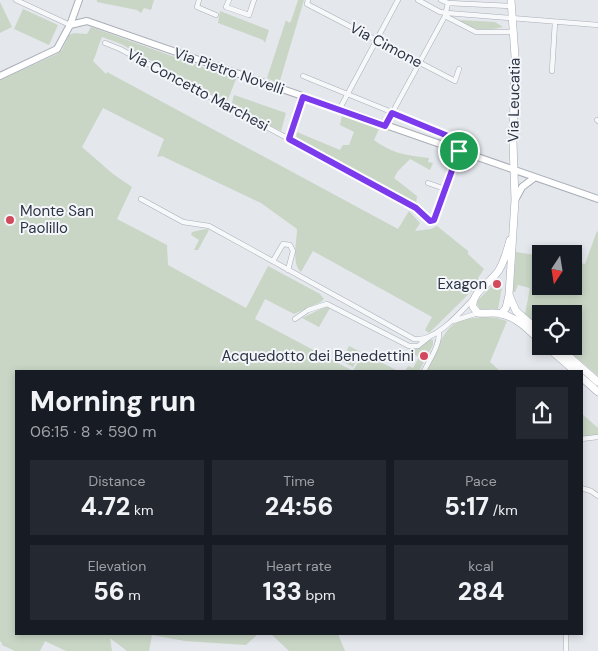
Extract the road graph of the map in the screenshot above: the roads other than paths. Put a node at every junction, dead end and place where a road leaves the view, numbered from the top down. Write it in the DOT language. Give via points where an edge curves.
graph roads {
  1 [pos="16,0"];
  2 [pos="199,0"];
  3 [pos="229,0"];
  4 [pos="254,0"];
  5 [pos="308,0"];
  6 [pos="398,0"];
  7 [pos="418,0"];
  8 [pos="441,0"];
  9 [pos="78,3"];
  10 [pos="448,3"];
  11 [pos="511,3"];
  12 [pos="216,15"];
  13 [pos="446,15"];
  14 [pos="512,18"];
  15 [pos="87,21"];
  16 [pos="555,22"];
  17 [pos="70,25"];
  18 [pos="598,25"];
  19 [pos="514,32"];
  20 [pos="376,40"];
  21 [pos="105,43"];
  22 [pos="420,63"];
  23 [pos="459,68"];
  24 [pos="552,70"];
  25 [pos="0,76"];
  26 [pos="303,76"];
  27 [pos="347,94"];
  28 [pos="303,97"];
  29 [pos="339,110"];
  30 [pos="392,113"];
  31 [pos="385,126"];
  32 [pos="448,136"];
  33 [pos="289,139"];
  34 [pos="463,142"];
  35 [pos="444,146"];
  36 [pos="459,151"];
  37 [pos="514,170"];
  38 [pos="534,178"];
  39 [pos="428,184"];
  40 [pos="445,189"];
  41 [pos="141,199"];
  42 [pos="598,199"];
  43 [pos="515,200"];
  44 [pos="513,229"];
  45 [pos="273,261"];
  46 [pos="288,270"];
  47 [pos="496,275"];
  48 [pos="509,280"];
  49 [pos="509,295"];
  50 [pos="474,298"];
  51 [pos="478,313"];
  52 [pos="501,314"];
  53 [pos="295,319"];
  54 [pos="448,324"];
  55 [pos="532,325"];
  56 [pos="439,331"];
  57 [pos="532,334"];
  58 [pos="429,337"];
  59 [pos="414,339"];
  60 [pos="406,345"];
  61 [pos="556,355"];
  62 [pos="567,355"];
  63 [pos="424,370"];
  64 [pos="574,370"];
  65 [pos="583,379"];
  66 [pos="598,382"];
  67 [pos="598,392"];
  68 [pos="598,437"];
  69 [pos="583,439"];
  70 [pos="583,488"];
  71 [pos="598,496"];
  72 [pos="566,635"];
  73 [pos="566,651"];
  1 -- 17 [label="street"];
  2 -- 12 [label="street" via="197,8"];
  3 -- 4 [label="street" via="226,7 249,15"];
  5 -- 20 [label="street, Via Cimone" via="307,4"];
  6 -- 20 [label="street"];
  7 -- 13 [label="street"];
  8 -- 10 [label="street"];
  9 -- 15 [label="main road" via="78,10"];
  9 -- 17 [label="main road"];
  10 -- 11 [label="street"];
  10 -- 13 [label="street"];
  11 -- 14 [label="main road, Via Leucatia"];
  13 -- 14 [label="street"];
  13 -- 19 [label="street" via="476,32"];
  13 -- 22 [label="street"];
  14 -- 16 [label="street"];
  14 -- 19 [label="main road, Via Leucatia"];
  15 -- 17 [label="main road"];
  15 -- 28 [label="main road, Via Pietro Novelli"];
  16 -- 18 [label="street"];
  16 -- 24 [label="street"];
  17 -- 25 [label="main road" via="54,51"];
  19 -- 37 [label="main road, Via Leucatia"];
  20 -- 22 [label="street, Via Cimone"];
  20 -- 27 [label="street"];
  21 -- 33 [label="street, Via Concetto Marchesi"];
  22 -- 23 [label="street, Via Cimone" via="455,82"];
  22 -- 30 [label="street"];
  26 -- 27 [label="street"];
  27 -- 29 [label="street"];
  27 -- 30 [label="street"];
  28 -- 29 [label="main road, Via Pietro Novelli"];
  28 -- 33 [label="street, Via Concetto Marchesi"];
  29 -- 31 [label="main road, Via Pietro Novelli"];
  30 -- 31 [label="street"];
  30 -- 32 [label="street"];
  31 -- 35 [label="main road, Via Pietro Novelli"];
  32 -- 34 [label="street"];
  32 -- 35 [label="street"];
  33 -- 40 [label="street, Via Concetto Marchesi" via="416,208 430,221 434,220"];
  35 -- 36 [label="main road, Via Pietro Novelli"];
  36 -- 37 [label="main road, Via Pietro Novelli"];
  36 -- 40 [label="street"];
  37 -- 38 [label="main road, Via Pietro Novelli"];
  37 -- 43 [label="main road, Via Leucatia"];
  38 -- 42 [label="main road, Via Pietro Novelli"];
  38 -- 43 [label="main road" via="522,187"];
  39 -- 40 [label="street"];
  41 -- 45 [label="street" via="183,222 208,226"];
  43 -- 44 [label="main road, Via Leucatia"];
  44 -- 47 [label="main road, Via Leucatia" via="506,256"];
  44 -- 48 [label="main road, Via Leucatia"];
  45 -- 46 [label="street"];
  45 -- 46 [label="street" via="283,244 290,245 293,251"];
  46 -- 59 [label="street"];
  47 -- 48 [label="main road" via="504,274"];
  47 -- 50 [label="main road, Via Leucatia"];
  48 -- 49 [label="main road, Via Leucatia"];
  49 -- 52 [label="main road"];
  49 -- 55 [label="main road" via="516,311"];
  50 -- 51 [label="main road" via="473,307"];
  50 -- 54 [label="street"];
  51 -- 52 [label="main road"];
  51 -- 54 [label="street"];
  52 -- 57 [label="main road"];
  53 -- 60 [label="street" via="308,310 327,304"];
  54 -- 56 [label="street"];
  56 -- 58 [label="street"];
  56 -- 63 [label="street" via="440,338"];
  58 -- 59 [label="street"];
  58 -- 60 [label="street" via="418,346"];
  59 -- 60 [label="street"];
  61 -- 64 [label="main road"];
  62 -- 66 [label="main road"];
  65 -- 67 [label="main road"];
  68 -- 69 [label="street"];
  70 -- 71 [label="street"];
  72 -- 73 [label="street"];
}
